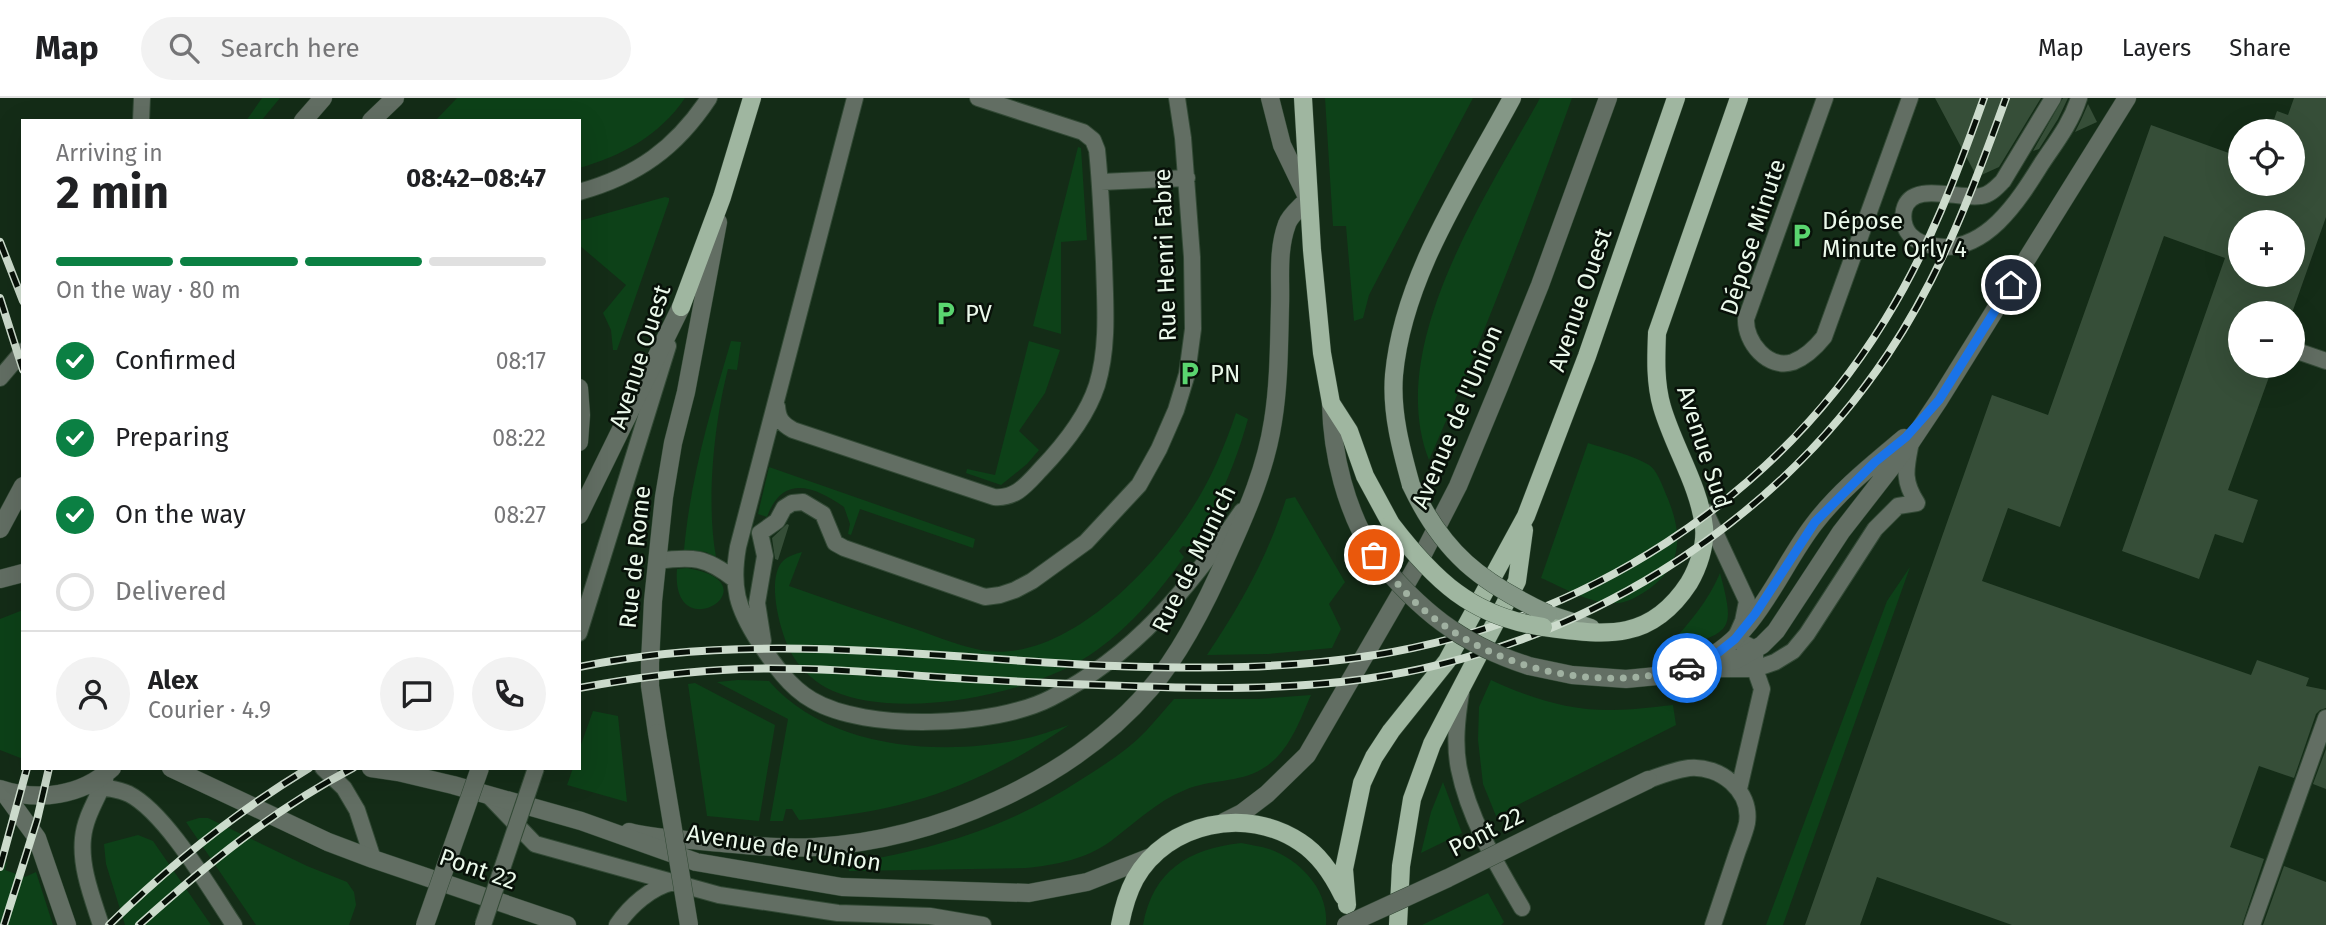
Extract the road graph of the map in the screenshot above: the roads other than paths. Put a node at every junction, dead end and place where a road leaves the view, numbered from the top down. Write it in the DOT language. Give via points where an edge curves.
graph roads {
  1 [pos="142,98"];
  2 [pos="323,98"];
  3 [pos="395,98"];
  4 [pos="709,98"];
  5 [pos="752,98"];
  6 [pos="978,98"];
  7 [pos="1177,98"];
  8 [pos="1270,98"];
  9 [pos="1303,98"];
  10 [pos="1512,98"];
  11 [pos="1608,98"];
  12 [pos="1676,98"];
  13 [pos="1739,98"];
  14 [pos="1825,98"];
  15 [pos="1910,98"];
  16 [pos="2053,98"];
  17 [pos="2079,98"];
  18 [pos="2127,98"];
  19 [pos="854,100"];
  20 [pos="141,119"];
  21 [pos="305,119"];
  22 [pos="373,119"];
  23 [pos="1186,178"];
  24 [pos="1101,183"];
  25 [pos="581,191"];
  26 [pos="722,197"];
  27 [pos="1308,199"];
  28 [pos="681,307"];
  29 [pos="21,353"];
  30 [pos="2305,354"];
  31 [pos="2326,361"];
  32 [pos="0,378"];
  33 [pos="1939,400"];
  34 [pos="1331,402"];
  35 [pos="776,406"];
  36 [pos="1910,442"];
  37 [pos="1257,488"];
  38 [pos="21,490"];
  39 [pos="1698,496"];
  40 [pos="581,511"];
  41 [pos="1526,516"];
  42 [pos="0,529"];
  43 [pos="657,561"];
  44 [pos="21,574"];
  45 [pos="0,579"];
  46 [pos="734,579"];
  47 [pos="1545,620"];
  48 [pos="581,627"];
  49 [pos="1735,639"];
  50 [pos="1755,649"];
  51 [pos="767,653"];
  52 [pos="1687,669"];
  53 [pos="1755,669"];
  54 [pos="1461,693"];
  55 [pos="2326,718"];
  56 [pos="175,770"];
  57 [pos="325,770"];
  58 [pos="384,770"];
  59 [pos="424,770"];
  60 [pos="479,770"];
  61 [pos="535,770"];
  62 [pos="102,778"];
  63 [pos="1648,780"];
  64 [pos="453,785"];
  65 [pos="1739,789"];
  66 [pos="1,790"];
  67 [pos="489,796"];
  68 [pos="581,821"];
  69 [pos="1224,822"];
  70 [pos="1153,856"];
  71 [pos="373,859"];
  72 [pos="674,882"];
  73 [pos="1347,905"];
  74 [pos="1522,908"];
  75 [pos="67,925"];
  76 [pos="101,925"];
  77 [pos="234,925"];
  78 [pos="425,925"];
  79 [pos="483,925"];
  80 [pos="568,925"];
  81 [pos="617,925"];
  82 [pos="689,925"];
  83 [pos="983,925"];
  84 [pos="1120,925"];
  85 [pos="1348,925"];
  86 [pos="1398,925"];
  87 [pos="1713,925"];
  88 [pos="2252,925"];
  1 -- 20 [label="lane"];
  2 -- 21 [label="street"];
  3 -- 22 [label="street"];
  4 -- 25 [label="lane" via="667,149 607,184"];
  5 -- 26 [label="main road, Avenue Ouest"];
  6 -- 24 [label="lane" via="1083,132 1097,150"];
  7 -- 23 [label="lane, Rue Henri Fabre"];
  8 -- 27 [label="street" via="1282,145"];
  9 -- 27 [label="main road, Avenue Sud"];
  10 -- 47 [label="main road, bridge" via="1422,271 1400,334 1394,377 1396,423 1411,485 1449,548 1474,572"];
  11 -- 69 [label="street, Avenue de l'Union" via="1540,285 1458,486 1420,560 1307,755 1267,794"];
  12 -- 41 [label="main road, Avenue Ouest" via="1583,368"];
  13 -- 39 [label="main road, Avenue Sud" via="1657,333 1656,371 1662,406"];
  14 -- 15 [label="lane, Dépose Minute" via="1746,319 1754,346 1782,363 1806,355 1824,337"];
  16 -- 17 [label="lane" via="1994,190 1972,197 1926,192 1915,196 1903,215 1910,235 1922,244 1954,247 1992,228 2029,185 2067,127"];
  18 -- 33 [label="street, Avenue Sud"];
  19 -- 35 [label="lane, Rue Henri Fabre"];
  23 -- 24 [label="lane"];
  23 -- 51 [label="lane, Rue Henri Fabre" via="1193,329 1187,374 1160,449 1139,485 1086,542 1049,570 1015,590 985,597 844,548 835,543 822,514 803,502 792,503 760,533 765,556 757,603"];
  24 -- 35 [label="lane" via="1104,353 1097,385 1069,437 1020,490 1007,498 994,497 793,430 778,417"];
  26 -- 28 [label="main road, Avenue Ouest"];
  26 -- 43 [label="street, Rue de Rome" via="673,443"];
  27 -- 34 [label="main road, Avenue Sud"];
  27 -- 37 [label="street, Rue de Munich" via="1287,221 1280,258 1273,421"];
  28 -- 40 [label="street"];
  28 -- 48 [label="lane, Avenue Ouest"];
  29 -- 32 [label="lane"];
  30 -- 31 [label="lane"];
  33 -- 36 [label="street, Avenue Sud"];
  33 -- 49 [label="street" via="1815,522"];
  34 -- 47 [label="main road, Avenue Sud, bridge" via="1349,431 1365,476 1411,550 1466,601 1490,614 1519,623"];
  34 -- 52 [label="street, Avenue Sud, bridge" via="1332,437 1361,533 1396,582 1424,610 1494,655 1572,676 1626,679"];
  35 -- 46 [label="lane, Rue Henri Fabre" via="738,547"];
  36 -- 50 [label="street, Avenue Sud" via="1840,533 1776,631"];
  36 -- 53 [label="lane" via="1905,472 1908,490 1917,503 1898,506 1875,529 1793,651"];
  37 -- 51 [label="lane, Rue Henri Fabre" via="1172,604 1090,676 1048,700 1002,714 948,721 874,720 838,713 810,699 788,681"];
  37 -- 68 [label="street, Rue de Munich" via="1187,636 1151,689 1107,731 1054,771 993,803 933,825 814,847 641,835"];
  38 -- 42 [label="street"];
  39 -- 47 [label="main road, Avenue Sud" via="1704,530 1702,551 1693,577 1675,603 1626,632 1594,633"];
  39 -- 49 [label="lane" via="1747,601"];
  41 -- 54 [label="main road, Avenue Ouest" via="1517,581"];
  41 -- 73 [label="main road, Avenue Ouest" via="1447,661 1391,731 1362,783 1344,869"];
  43 -- 46 [label="lane" via="680,558 714,564"];
  43 -- 82 [label="street, Rue de Rome, bridge" via="650,686"];
  44 -- 45 [label="street"];
  46 -- 51 [label="lane, Rue Henri Fabre" via="744,618"];
  49 -- 50 [label="lane"];
  49 -- 52 [label="street"];
  50 -- 52 [label="street, Avenue Sud" via="1736,660"];
  50 -- 53 [label="lane"];
  52 -- 53 [label="lane"];
  53 -- 65 [label="lane" via="1762,689"];
  54 -- 74 [label="lane" via="1456,731 1459,768 1481,833"];
  54 -- 86 [label="main road, Avenue Ouest" via="1432,744 1412,799 1402,855"];
  55 -- 88 [label="lane"];
  56 -- 71 [label="street"];
  57 -- 71 [label="lane" via="344,788 357,810"];
  58 -- 64 [label="street, Avenue de l'Union"];
  59 -- 64 [label="street"];
  60 -- 78 [label="street, bridge"];
  61 -- 79 [label="lane, bridge"];
  62 -- 66 [label="street" via="46,796"];
  62 -- 76 [label="lane" via="83,837 83,861"];
  62 -- 77 [label="lane" via="155,814"];
  63 -- 65 [label="lane" via="1691,768 1711,770"];
  63 -- 85 [label="street, Pont 22, bridge"];
  64 -- 67 [label="street, Avenue de l'Union"];
  65 -- 87 [label="lane" via="1747,823"];
  66 -- 75 [label="street" via="37,838"];
  67 -- 68 [label="street, Avenue de l'Union"];
  67 -- 72 [label="lane" via="536,844"];
  68 -- 70 [label="street, Avenue de l'Union" via="695,863 855,888 1028,893 1087,882"];
  69 -- 70 [label="main road" via="1198,828"];
  69 -- 73 [label="main road" via="1251,823 1300,842 1320,859"];
  70 -- 84 [label="main road" via="1136,877"];
  71 -- 80 [label="street, Pont 22"];
  72 -- 81 [label="lane" via="649,894"];
  72 -- 83 [label="lane" via="719,895 838,913 930,916"];
  73 -- 85 [label="main road, Avenue Ouest"];
}
